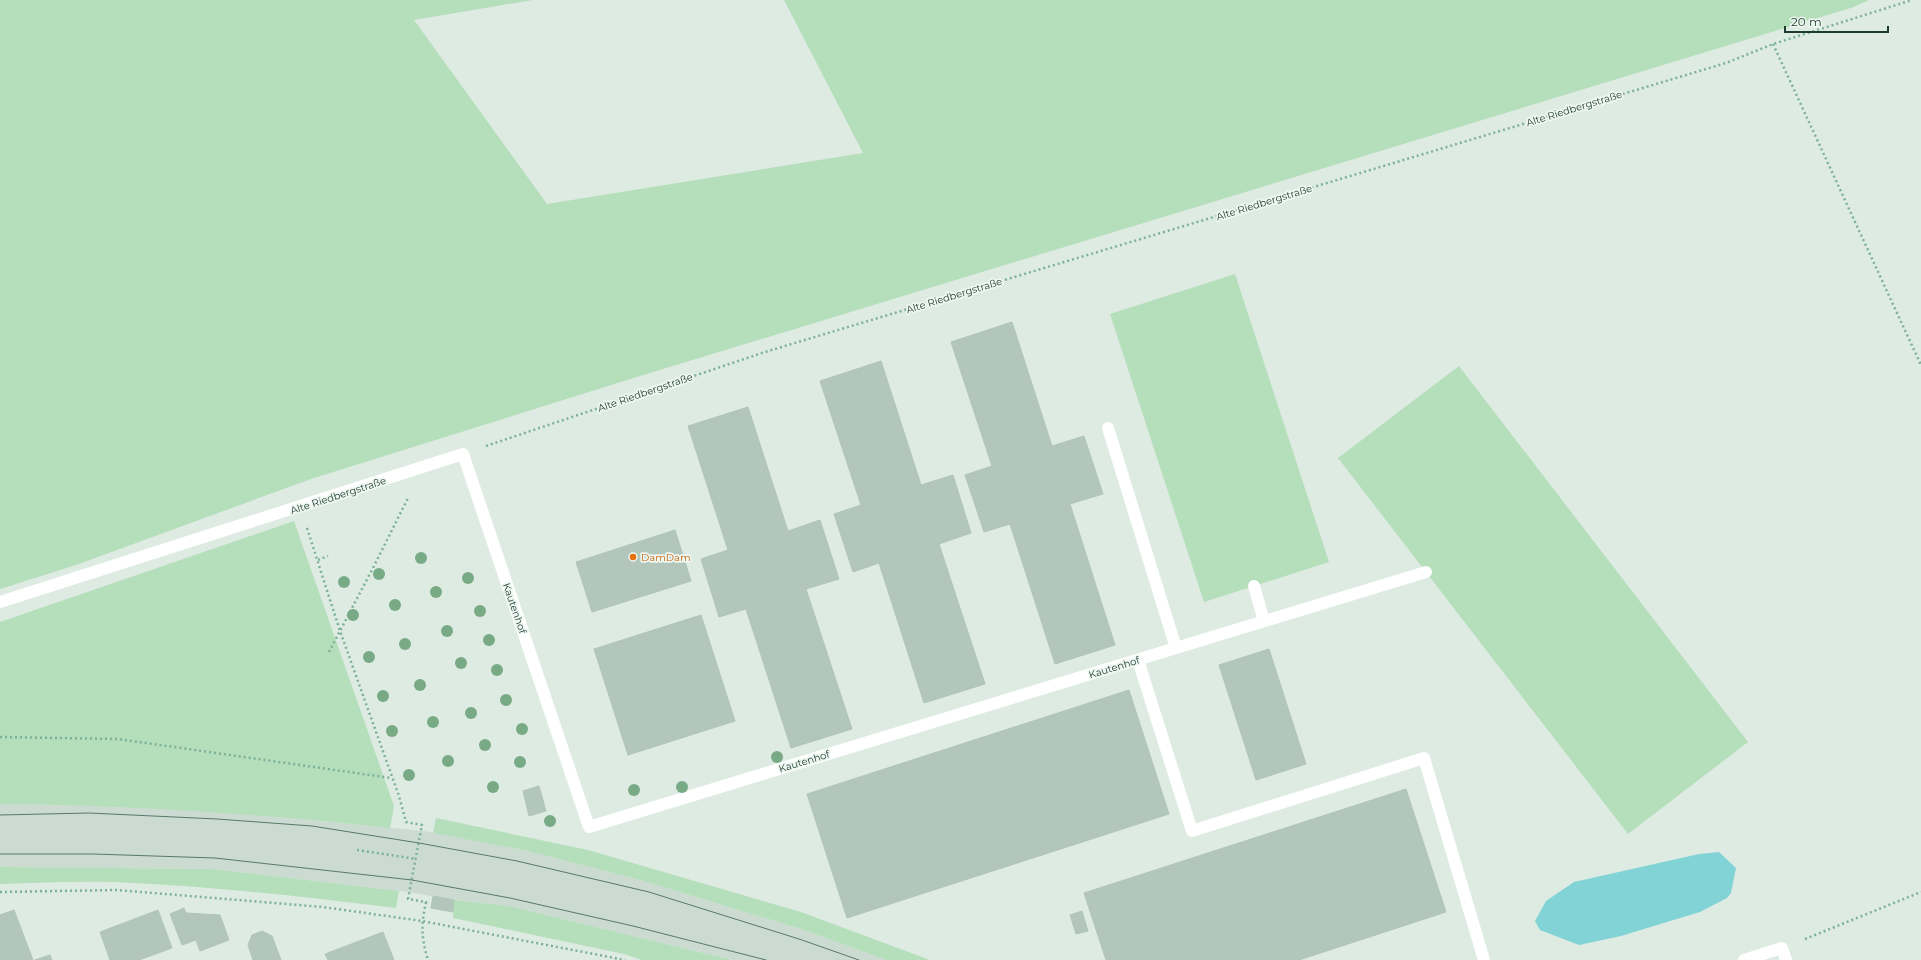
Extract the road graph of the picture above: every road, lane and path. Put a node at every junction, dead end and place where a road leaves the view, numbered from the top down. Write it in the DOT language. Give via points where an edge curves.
graph roads {
  1 [pos="1912,0"];
  2 [pos="1773,44"];
  3 [pos="1921,365"];
  4 [pos="1108,428"];
  5 [pos="463,454"];
  6 [pos="423,467"];
  7 [pos="300,507"];
  8 [pos="328,556"];
  9 [pos="318,560"];
  10 [pos="1426,572"];
  11 [pos="1254,586"];
  12 [pos="0,602"];
  13 [pos="1264,621"];
  14 [pos="340,631"];
  15 [pos="1176,648"];
  16 [pos="329,652"];
  17 [pos="1138,660"];
  18 [pos="0,737"];
  19 [pos="391,778"];
  20 [pos="357,850"];
  21 [pos="416,859"];
  22 [pos="0,892"];
  23 [pos="1921,892"];
  24 [pos="422,921"];
  25 [pos="1784,954"];
  26 [pos="428,960"];
  27 [pos="625,960"];
  28 [pos="1484,960"];
  29 [pos="1744,960"];
  1 -- 2 [label="path, Alte Riedbergstraße"];
  2 -- 3 [label="path"];
  2 -- 5 [label="path, Alte Riedbergstraße" via="1726,63 765,352"];
  4 -- 15 [label="lane"];
  5 -- 6 [label="lane, Alte Riedbergstraße"];
  5 -- 17 [label="lane, Kautenhof" via="589,827"];
  6 -- 7 [label="lane, Alte Riedbergstraße"];
  6 -- 14 [label="path"];
  7 -- 9 [label="path"];
  7 -- 12 [label="lane, Alte Riedbergstraße"];
  8 -- 9 [label="path"];
  9 -- 14 [label="path"];
  10 -- 13 [label="lane, Kautenhof"];
  11 -- 13 [label="lane"];
  13 -- 15 [label="lane, Kautenhof"];
  14 -- 16 [label="path"];
  14 -- 19 [label="path"];
  15 -- 17 [label="lane, Kautenhof"];
  17 -- 28 [label="lane" via="1192,831 1424,758"];
  18 -- 19 [label="path" via="118,739"];
  19 -- 21 [label="path" via="406,822 422,825"];
  20 -- 21 [label="path"];
  21 -- 24 [label="path" via="408,899 426,902"];
  22 -- 24 [label="path" via="117,890 323,907"];
  23 -- 25 [label="path"];
  24 -- 26 [label="path" via="422,940"];
  24 -- 27 [label="path"];
  25 -- 29 [label="lane"];
}
